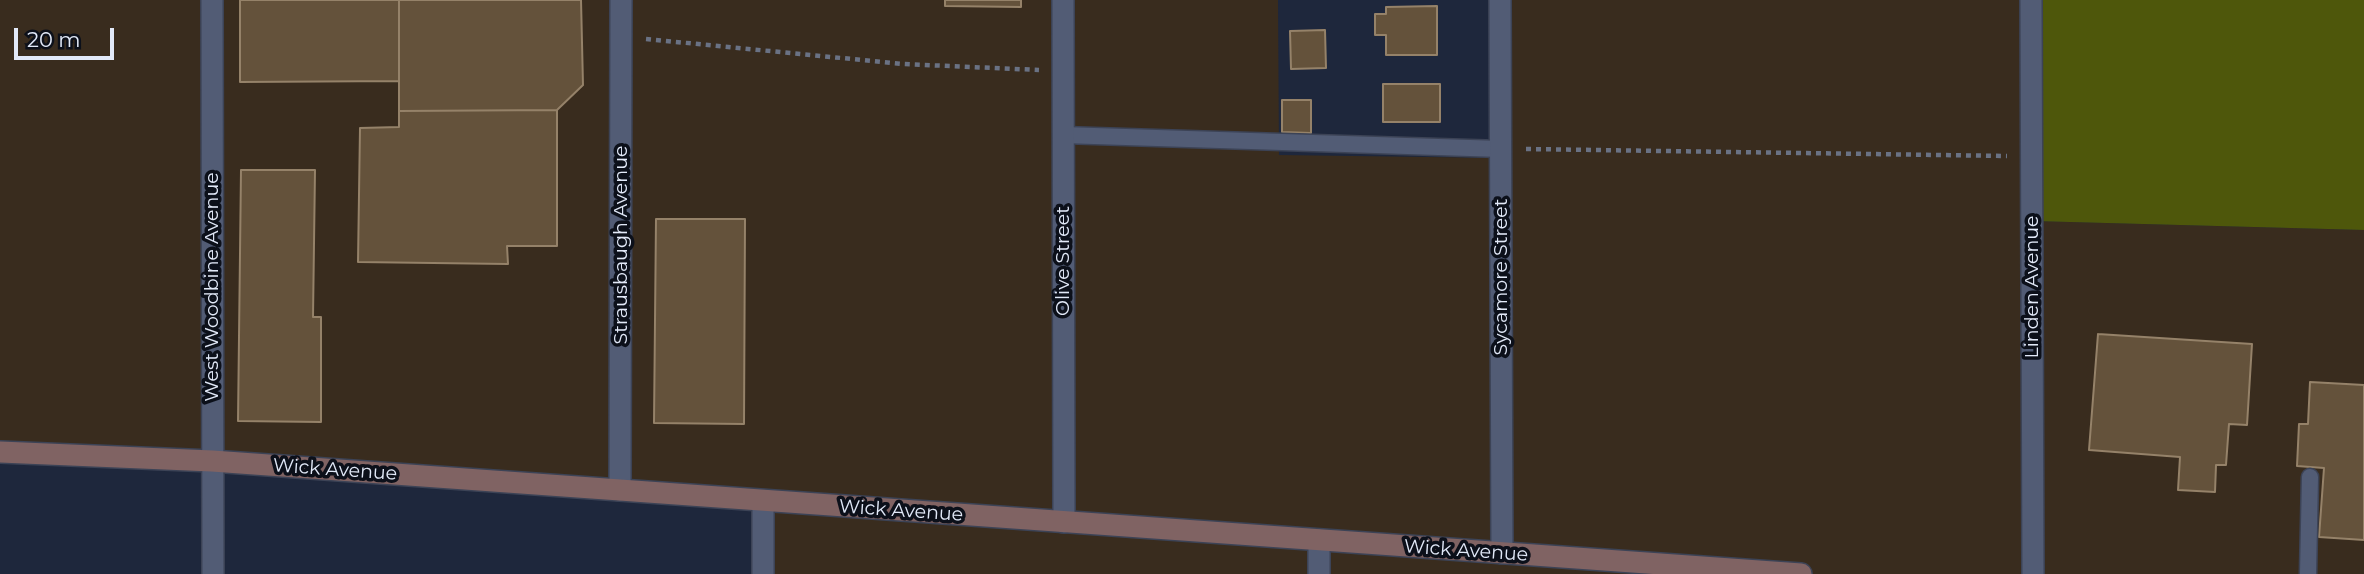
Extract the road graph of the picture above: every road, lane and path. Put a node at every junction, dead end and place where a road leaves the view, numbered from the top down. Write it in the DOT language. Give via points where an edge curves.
graph roads {
  1 [pos="212,0"];
  2 [pos="621,0"];
  3 [pos="1063,0"];
  4 [pos="1500,0"];
  5 [pos="2031,0"];
  6 [pos="621,37"];
  7 [pos="1063,71"];
  8 [pos="1063,135"];
  9 [pos="1500,149"];
  10 [pos="2031,156"];
  11 [pos="0,452"];
  12 [pos="212,461"];
  13 [pos="2311,477"];
  14 [pos="620,490"];
  15 [pos="763,501"];
  16 [pos="1064,522"];
  17 [pos="1319,540"];
  18 [pos="1502,553"];
  19 [pos="213,574"];
  20 [pos="763,574"];
  21 [pos="1319,574"];
  22 [pos="1801,574"];
  23 [pos="2033,574"];
  24 [pos="2308,574"];
  1 -- 12 [label="street, West Woodbine Avenue"];
  2 -- 6 [label="street, Strausbaugh Avenue"];
  3 -- 7 [label="street, Olive Street"];
  4 -- 9 [label="street, Sycamore Street"];
  5 -- 10 [label="street, Linden Avenue"];
  6 -- 7 [label="path" via="903,64"];
  6 -- 14 [label="street, Strausbaugh Avenue"];
  7 -- 8 [label="street, Olive Street"];
  8 -- 9 [label="lane"];
  8 -- 16 [label="street, Olive Street"];
  9 -- 10 [label="path"];
  9 -- 18 [label="street, Sycamore Street"];
  10 -- 23 [label="street, Linden Avenue"];
  11 -- 12 [label="street, Wick Avenue"];
  12 -- 14 [label="street, Wick Avenue"];
  12 -- 19 [label="street, West Woodbine Avenue"];
  13 -- 24 [label="lane"];
  14 -- 15 [label="street, Wick Avenue"];
  15 -- 16 [label="street, Wick Avenue"];
  15 -- 20 [label="street"];
  16 -- 17 [label="street, Wick Avenue"];
  17 -- 18 [label="street, Wick Avenue"];
  17 -- 21 [label="street"];
  18 -- 22 [label="street, Wick Avenue"];
}
